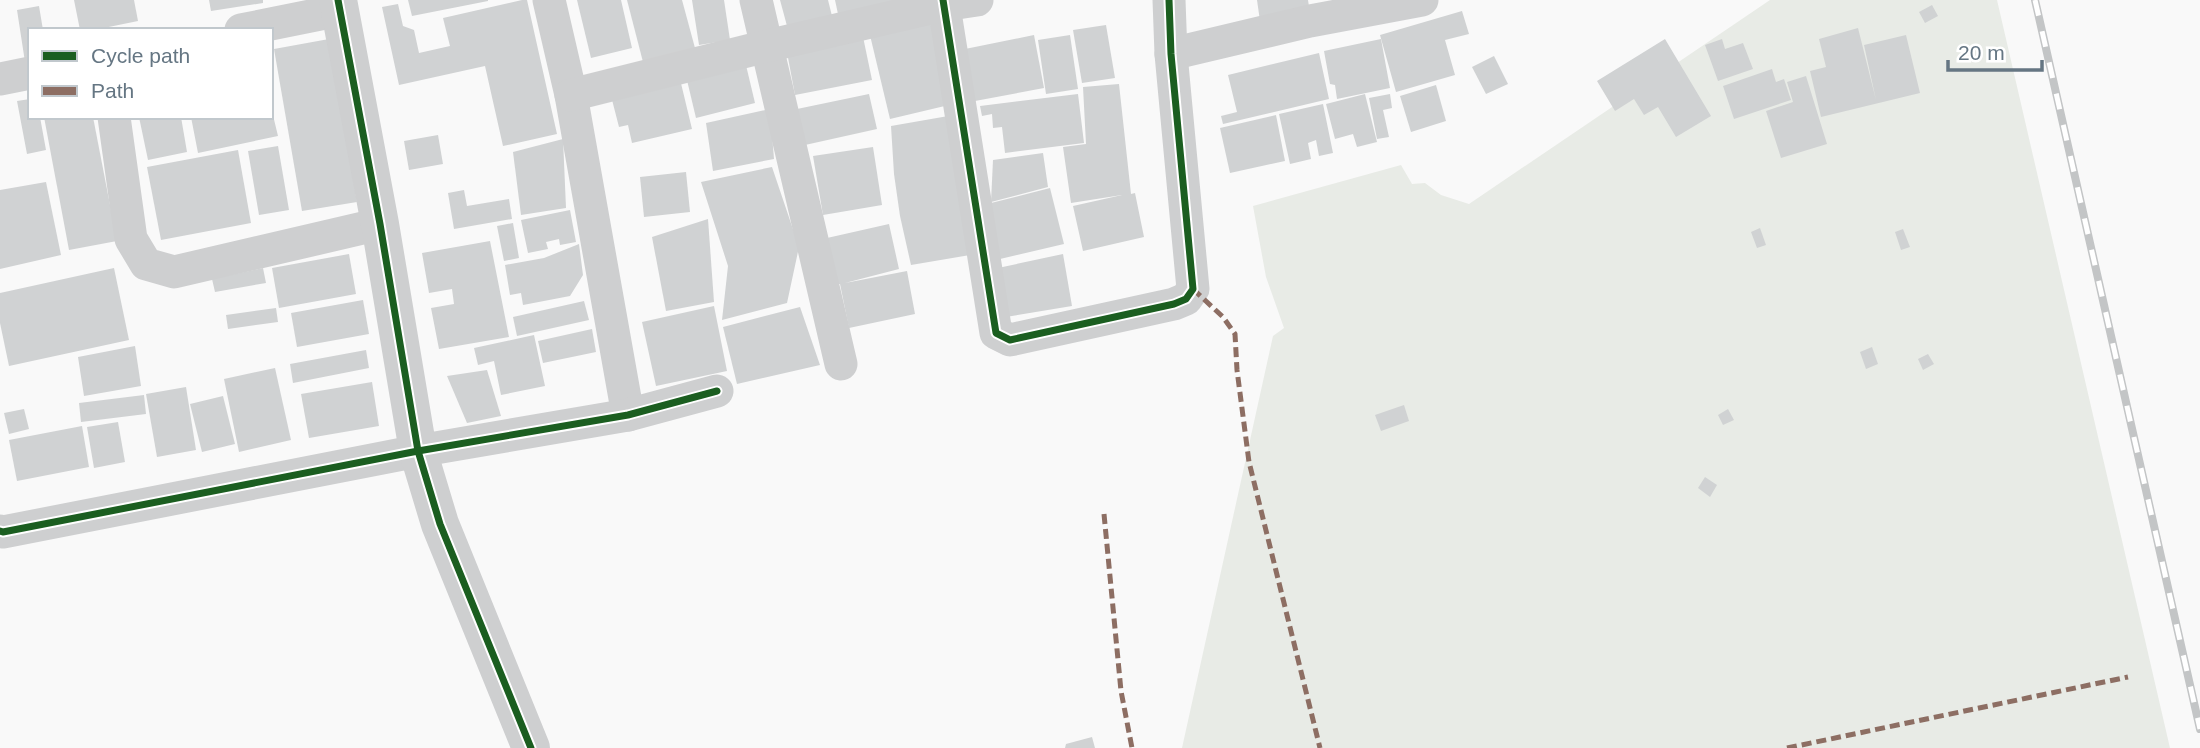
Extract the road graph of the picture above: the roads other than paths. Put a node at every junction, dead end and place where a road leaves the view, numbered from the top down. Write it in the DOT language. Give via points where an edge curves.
graph roads {
  1 [pos="550,0"];
  2 [pos="756,0"];
  3 [pos="977,0"];
  4 [pos="1170,0"];
  5 [pos="1422,0"];
  6 [pos="944,3"];
  7 [pos="339,5"];
  8 [pos="249,28"];
  9 [pos="767,46"];
  10 [pos="1171,54"];
  11 [pos="28,73"];
  12 [pos="0,79"];
  13 [pos="571,95"];
  14 [pos="114,119"];
  15 [pos="380,225"];
  16 [pos="841,364"];
  17 [pos="717,391"];
  18 [pos="628,415"];
  19 [pos="418,451"];
  20 [pos="0,531"];
  21 [pos="531,748"];
  1 -- 13 [label="street"];
  2 -- 9 [label="street"];
  3 -- 6 [label="street"];
  4 -- 10 [label="street"];
  5 -- 10 [label="street"];
  6 -- 9 [label="street"];
  6 -- 10 [label="street" via="996,333 1010,340 1174,304 1186,299 1192,289"];
  7 -- 8 [label="street"];
  7 -- 15 [label="street"];
  9 -- 13 [label="street"];
  9 -- 16 [label="street"];
  11 -- 12 [label="street"];
  13 -- 18 [label="street"];
  14 -- 15 [label="street" via="131,239 146,264 174,272"];
  15 -- 19 [label="street"];
  17 -- 18 [label="street"];
  18 -- 19 [label="street"];
  19 -- 20 [label="street"];
  19 -- 21 [label="street" via="440,524"];
}
